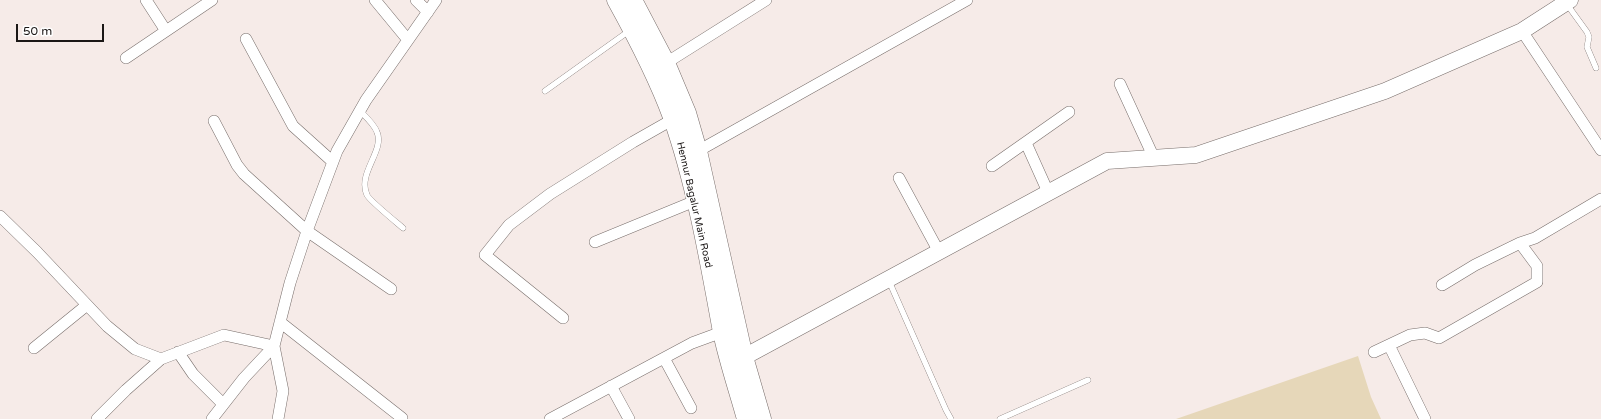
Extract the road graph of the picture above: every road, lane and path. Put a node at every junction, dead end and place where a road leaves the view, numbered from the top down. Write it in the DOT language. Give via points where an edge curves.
graph roads {
  1 [pos="146,0"];
  2 [pos="212,0"];
  3 [pos="375,0"];
  4 [pos="416,0"];
  5 [pos="436,0"];
  6 [pos="616,0"];
  7 [pos="633,0"];
  8 [pos="766,0"];
  9 [pos="967,0"];
  10 [pos="1568,1"];
  11 [pos="428,12"];
  12 [pos="632,29"];
  13 [pos="1522,31"];
  14 [pos="166,32"];
  15 [pos="246,39"];
  16 [pos="408,40"];
  17 [pos="126,58"];
  18 [pos="666,63"];
  19 [pos="1596,68"];
  20 [pos="1120,84"];
  21 [pos="545,91"];
  22 [pos="360,111"];
  23 [pos="1069,112"];
  24 [pos="680,116"];
  25 [pos="214,121"];
  26 [pos="1026,143"];
  27 [pos="1601,150"];
  28 [pos="698,151"];
  29 [pos="1154,158"];
  30 [pos="333,162"];
  31 [pos="992,166"];
  32 [pos="899,178"];
  33 [pos="1048,192"];
  34 [pos="1601,199"];
  35 [pos="695,201"];
  36 [pos="0,216"];
  37 [pos="402,228"];
  38 [pos="307,231"];
  39 [pos="595,242"];
  40 [pos="1520,243"];
  41 [pos="939,252"];
  42 [pos="888,279"];
  43 [pos="1442,285"];
  44 [pos="391,289"];
  45 [pos="87,305"];
  46 [pos="563,318"];
  47 [pos="280,322"];
  48 [pos="722,332"];
  49 [pos="1389,345"];
  50 [pos="274,346"];
  51 [pos="34,348"];
  52 [pos="178,352"];
  53 [pos="1374,352"];
  54 [pos="161,358"];
  55 [pos="664,358"];
  56 [pos="737,359"];
  57 [pos="1088,380"];
  58 [pos="611,386"];
  59 [pos="224,404"];
  60 [pos="691,408"];
  61 [pos="402,418"];
  62 [pos="555,418"];
  63 [pos="97,419"];
  64 [pos="212,419"];
  65 [pos="278,419"];
  66 [pos="629,419"];
  67 [pos="746,419"];
  68 [pos="762,419"];
  69 [pos="951,419"];
  70 [pos="1000,419"];
  71 [pos="1425,419"];
  1 -- 14 [label="street"];
  2 -- 14 [label="street"];
  3 -- 16 [label="street"];
  4 -- 11 [label="street"];
  5 -- 11 [label="street"];
  6 -- 12 [label="main road, Hennur Bagalur Main Road"];
  7 -- 18 [label="main road, Hennur Bagalur Main Road"];
  8 -- 18 [label="street"];
  9 -- 28 [label="street"];
  10 -- 13 [label="street"];
  10 -- 19 [label="lane" via="1587,32 1587,47"];
  11 -- 16 [label="street"];
  12 -- 21 [label="lane"];
  12 -- 24 [label="main road, Hennur Bagalur Main Road"];
  13 -- 27 [label="street"];
  13 -- 29 [label="street" via="1385,91 1196,155"];
  14 -- 17 [label="street"];
  15 -- 30 [label="street" via="293,126"];
  16 -- 22 [label="street"];
  18 -- 24 [label="main road, Hennur Bagalur Main Road"];
  20 -- 29 [label="street"];
  22 -- 30 [label="street"];
  22 -- 37 [label="lane" via="378,133 378,143 365,176 367,195"];
  23 -- 26 [label="street"];
  24 -- 28 [label="main road, Hennur Bagalur Main Road"];
  24 -- 35 [label="main road, Hennur Bagalur Main Road" via="684,155"];
  24 -- 46 [label="street" via="550,194 509,225 485,255"];
  25 -- 38 [label="street" via="244,174"];
  26 -- 31 [label="street"];
  26 -- 33 [label="street"];
  28 -- 56 [label="main road, Hennur Bagalur Main Road"];
  29 -- 33 [label="street" via="1107,161"];
  30 -- 38 [label="street"];
  32 -- 41 [label="street"];
  33 -- 41 [label="street"];
  34 -- 40 [label="street" via="1535,238"];
  35 -- 39 [label="street"];
  35 -- 48 [label="main road, Hennur Bagalur Main Road"];
  36 -- 45 [label="street"];
  38 -- 44 [label="street"];
  38 -- 47 [label="street"];
  40 -- 43 [label="street"];
  40 -- 49 [label="street" via="1537,266 1537,282 1439,338 1425,333 1410,335"];
  41 -- 42 [label="street"];
  42 -- 56 [label="street"];
  42 -- 69 [label="lane"];
  45 -- 51 [label="street"];
  45 -- 54 [label="street" via="135,349"];
  47 -- 50 [label="street"];
  47 -- 61 [label="street"];
  48 -- 55 [label="street" via="692,343"];
  48 -- 56 [label="main road, Hennur Bagalur Main Road"];
  49 -- 53 [label="street"];
  49 -- 71 [label="street"];
  50 -- 52 [label="street" via="224,335"];
  50 -- 59 [label="street"];
  50 -- 65 [label="street" via="283,391"];
  52 -- 54 [label="street"];
  52 -- 59 [label="street" via="194,374"];
  54 -- 63 [label="street"];
  55 -- 58 [label="street"];
  55 -- 60 [label="street"];
  56 -- 67 [label="main road, Hennur Bagalur Main Road"];
  56 -- 68 [label="main road, Hennur Bagalur Main Road"];
  57 -- 70 [label="lane"];
  58 -- 62 [label="street"];
  58 -- 66 [label="street"];
  59 -- 64 [label="street"];
}
